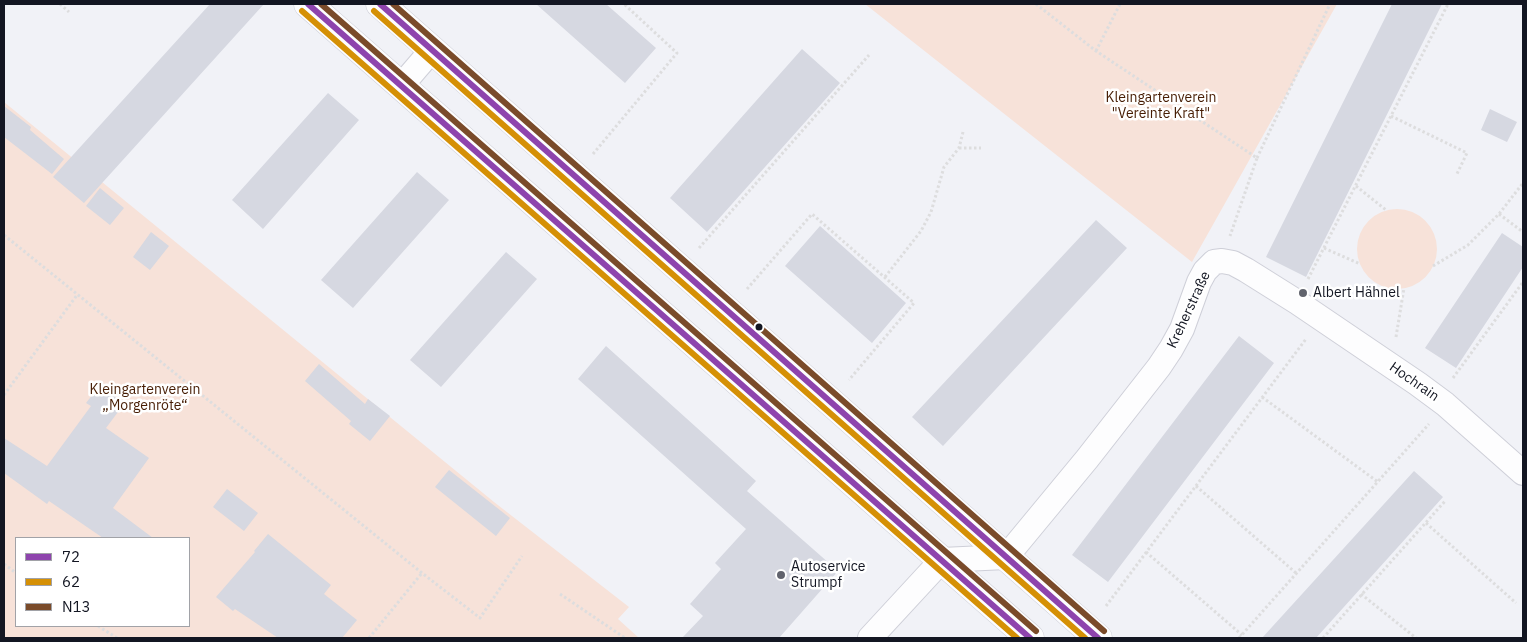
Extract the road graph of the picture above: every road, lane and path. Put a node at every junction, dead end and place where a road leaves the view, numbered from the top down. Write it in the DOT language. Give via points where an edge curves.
graph roads {
  1 [pos="60,4"];
  2 [pos="308,4"];
  3 [pos="380,4"];
  4 [pos="624,4"];
  5 [pos="1036,4"];
  6 [pos="1120,4"];
  7 [pos="1330,4"];
  8 [pos="1448,4"];
  9 [pos="69,12"];
  10 [pos="432,50"];
  11 [pos="1096,51"];
  12 [pos="869,55"];
  13 [pos="401,86"];
  14 [pos="1391,116"];
  15 [pos="963,132"];
  16 [pos="960,148"];
  17 [pos="981,148"];
  18 [pos="1257,158"];
  19 [pos="574,175"];
  20 [pos="1456,176"];
  21 [pos="1523,183"];
  22 [pos="1356,186"];
  23 [pos="1386,210"];
  24 [pos="1499,214"];
  25 [pos="1523,232"];
  26 [pos="4,235"];
  27 [pos="704,242"];
  28 [pos="1324,248"];
  29 [pos="1222,261"];
  30 [pos="1360,264"];
  31 [pos="1434,266"];
  32 [pos="885,277"];
  33 [pos="1523,282"];
  34 [pos="1404,288"];
  35 [pos="77,295"];
  36 [pos="1297,302"];
  37 [pos="728,311"];
  38 [pos="1322,319"];
  39 [pos="1391,366"];
  40 [pos="4,395"];
  41 [pos="1262,397"];
  42 [pos="831,402"];
  43 [pos="1442,402"];
  44 [pos="1523,473"];
  45 [pos="1378,482"];
  46 [pos="1196,486"];
  47 [pos="1446,500"];
  48 [pos="1426,522"];
  49 [pos="1146,552"];
  50 [pos="522,556"];
  51 [pos="1006,557"];
  52 [pos="942,560"];
  53 [pos="4,564"];
  54 [pos="15,571"];
  55 [pos="422,572"];
  56 [pos="1296,573"];
  57 [pos="560,594"];
  58 [pos="1362,594"];
  59 [pos="1516,603"];
  60 [pos="100,627"];
  61 [pos="1093,634"];
  62 [pos="1240,637"];
  63 [pos="117,638"];
  64 [pos="368,638"];
  65 [pos="625,638"];
  66 [pos="870,638"];
  67 [pos="1030,638"];
  68 [pos="1322,638"];
  69 [pos="1416,638"];
  1 -- 9 [label="path"];
  2 -- 13 [label="street"];
  3 -- 10 [label="street"];
  4 -- 19 [label="path" via="677,53"];
  5 -- 11 [label="path"];
  6 -- 11 [label="path"];
  7 -- 18 [label="path"];
  8 -- 14 [label="path"];
  10 -- 13 [label="street"];
  10 -- 19 [label="street"];
  11 -- 18 [label="path"];
  12 -- 27 [label="path"];
  13 -- 52 [label="street"];
  14 -- 20 [label="path" via="1467,153"];
  14 -- 22 [label="path"];
  15 -- 16 [label="path"];
  16 -- 17 [label="path"];
  16 -- 32 [label="path" via="944,168 931,212 921,231"];
  18 -- 29 [label="path"];
  19 -- 37 [label="street"];
  21 -- 24 [label="path"];
  22 -- 23 [label="path"];
  22 -- 28 [label="path"];
  24 -- 25 [label="path"];
  24 -- 31 [label="path" via="1468,245"];
  26 -- 35 [label="path"];
  28 -- 30 [label="path"];
  28 -- 36 [label="path"];
  29 -- 36 [label="street, Kreherstraße" via="1246,270"];
  29 -- 51 [label="street, Kreherstraße" via="1214,262 1205,270 1182,329 1159,366"];
  32 -- 37 [label="path" via="812,214"];
  32 -- 42 [label="path" via="914,303"];
  33 -- 43 [label="path"];
  34 -- 39 [label="path"];
  35 -- 40 [label="path"];
  35 -- 55 [label="path"];
  36 -- 38 [label="street, Hochrain"];
  37 -- 42 [label="street"];
  38 -- 39 [label="street, Hochrain"];
  38 -- 41 [label="path"];
  39 -- 43 [label="street, Hochrain"];
  41 -- 45 [label="path"];
  41 -- 46 [label="path"];
  42 -- 51 [label="street"];
  43 -- 44 [label="street, Hochrain"];
  43 -- 45 [label="path"];
  45 -- 56 [label="path"];
  46 -- 49 [label="path"];
  46 -- 56 [label="path"];
  47 -- 48 [label="path"];
  48 -- 58 [label="path"];
  48 -- 59 [label="path"];
  49 -- 61 [label="path"];
  49 -- 62 [label="path"];
  50 -- 55 [label="path" via="480,618"];
  51 -- 52 [label="street"];
  51 -- 61 [label="street"];
  52 -- 66 [label="street"];
  52 -- 67 [label="street"];
  53 -- 54 [label="path"];
  55 -- 64 [label="path"];
  56 -- 62 [label="path"];
  57 -- 65 [label="path"];
  58 -- 68 [label="path"];
  58 -- 69 [label="path"];
  60 -- 63 [label="path"];
}
